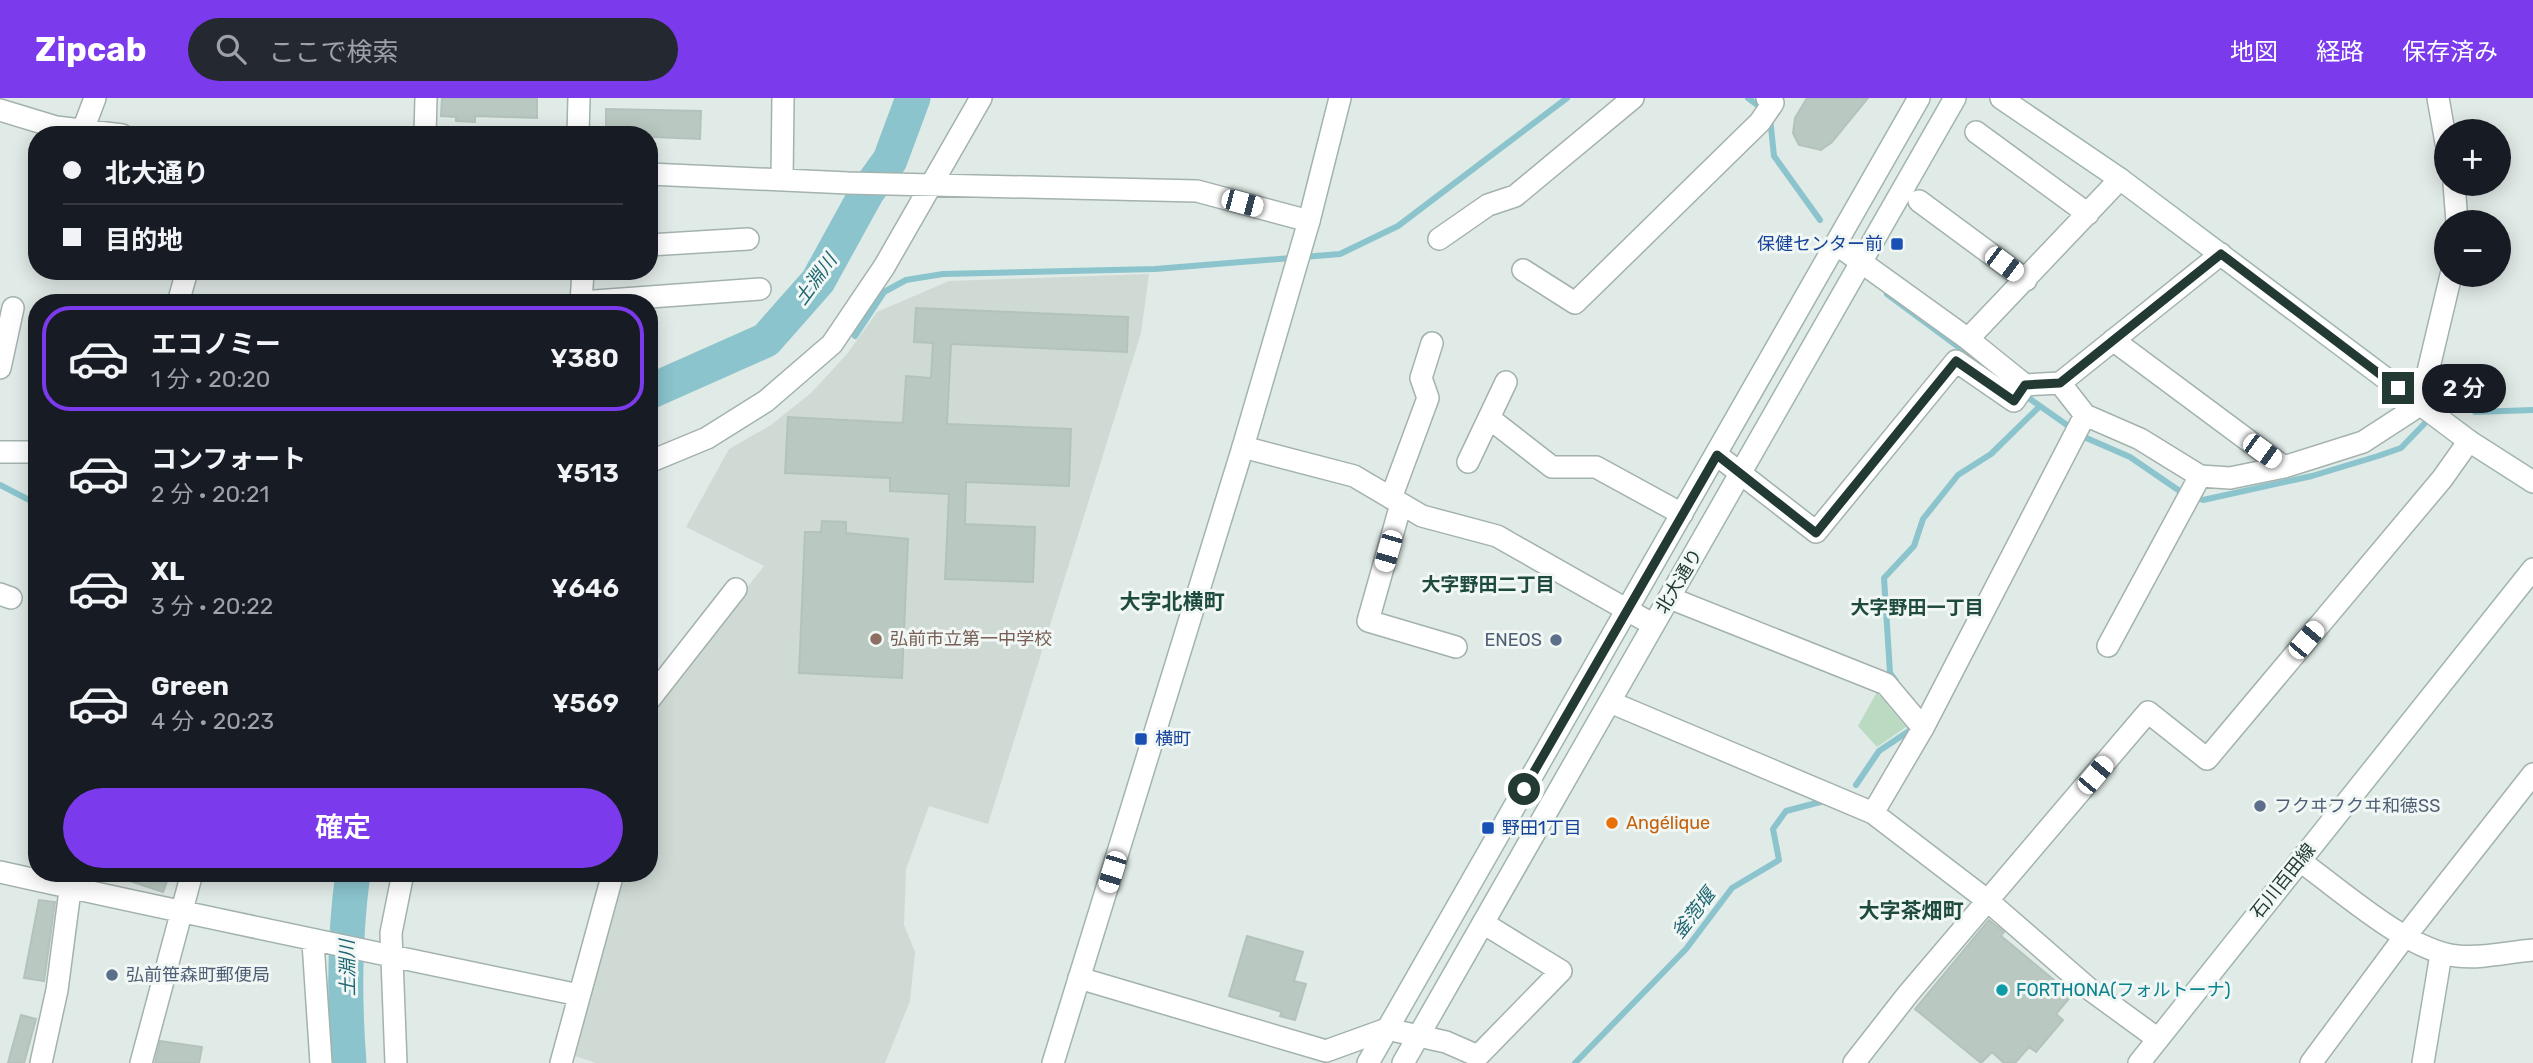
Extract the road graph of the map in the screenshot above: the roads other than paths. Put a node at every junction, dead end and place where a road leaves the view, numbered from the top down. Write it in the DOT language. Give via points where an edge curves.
graph roads {
  1 [pos="95,98"];
  2 [pos="426,98"];
  3 [pos="579,98"];
  4 [pos="783,98"];
  5 [pos="981,98"];
  6 [pos="1340,98"];
  7 [pos="1633,98"];
  8 [pos="1919,98"];
  9 [pos="1955,98"];
  10 [pos="2001,98"];
  11 [pos="2438,98"];
  12 [pos="1770,100"];
  13 [pos="0,112"];
  14 [pos="2442,119"];
  15 [pos="53,126"];
  16 [pos="84,126"];
  17 [pos="425,126"];
  18 [pos="578,126"];
  19 [pos="1976,132"];
  20 [pos="658,174"];
  21 [pos="2120,179"];
  22 [pos="782,180"];
  23 [pos="932,186"];
  24 [pos="1919,201"];
  25 [pos="2088,214"];
  26 [pos="1309,221"];
  27 [pos="748,239"];
  28 [pos="1439,239"];
  29 [pos="658,244"];
  30 [pos="1836,244"];
  31 [pos="2221,254"];
  32 [pos="1861,261"];
  33 [pos="1523,270"];
  34 [pos="2026,280"];
  35 [pos="2448,287"];
  36 [pos="760,289"];
  37 [pos="658,296"];
  38 [pos="13,308"];
  39 [pos="1968,339"];
  40 [pos="2113,340"];
  41 [pos="1432,343"];
  42 [pos="0,368"];
  43 [pos="1506,382"];
  44 [pos="2060,383"];
  45 [pos="2022,390"];
  46 [pos="2420,405"];
  47 [pos="1489,418"];
  48 [pos="2080,425"];
  49 [pos="2469,440"];
  50 [pos="1243,447"];
  51 [pos="0,452"];
  52 [pos="28,452"];
  53 [pos="1717,455"];
  54 [pos="658,458"];
  55 [pos="1468,462"];
  56 [pos="2284,467"];
  57 [pos="1742,473"];
  58 [pos="2200,476"];
  59 [pos="2533,482"];
  60 [pos="1396,501"];
  61 [pos="1682,514"];
  62 [pos="2533,569"];
  63 [pos="736,589"];
  64 [pos="1670,598"];
  65 [pos="1626,608"];
  66 [pos="1653,624"];
  67 [pos="2108,646"];
  68 [pos="1456,648"];
  69 [pos="658,689"];
  70 [pos="1611,702"];
  71 [pos="1923,728"];
  72 [pos="2533,774"];
  73 [pos="1873,813"];
  74 [pos="2300,861"];
  75 [pos="0,872"];
  76 [pos="28,875"];
  77 [pos="71,882"];
  78 [pos="78,882"];
  79 [pos="189,882"];
  80 [pos="401,882"];
  81 [pos="610,882"];
  82 [pos="1988,901"];
  83 [pos="180,912"];
  84 [pos="1483,923"];
  85 [pos="2405,937"];
  86 [pos="317,943"];
  87 [pos="2533,950"];
  88 [pos="383,953"];
  89 [pos="2441,954"];
  90 [pos="1079,978"];
  91 [pos="579,995"];
  92 [pos="1387,1029"];
  93 [pos="1419,1035"];
  94 [pos="2158,1039"];
  95 [pos="41,1063"];
  96 [pos="141,1063"];
  97 [pos="321,1063"];
  98 [pos="396,1063"];
  99 [pos="561,1063"];
  100 [pos="1053,1063"];
  101 [pos="1368,1063"];
  102 [pos="1403,1063"];
  103 [pos="1854,1063"];
  104 [pos="2139,1063"];
  105 [pos="2311,1063"];
  106 [pos="2423,1063"];
  1 -- 16 [label="street"];
  2 -- 17 [label="street"];
  3 -- 18 [label="street"];
  4 -- 22 [label="street"];
  5 -- 23 [label="street"];
  6 -- 26 [label="street"];
  7 -- 28 [label="street" via="1515,196 1488,205"];
  8 -- 30 [label="street, 北大通り"];
  9 -- 32 [label="street, 北大通り"];
  10 -- 21 [label="street"];
  11 -- 14 [label="street"];
  12 -- 33 [label="street" via="1760,122 1575,303"];
  13 -- 15 [label="street"];
  19 -- 25 [label="street"];
  20 -- 22 [label="street"];
  21 -- 25 [label="street"];
  21 -- 31 [label="street"];
  22 -- 23 [label="street"];
  23 -- 26 [label="street" via="1197,191"];
  23 -- 54 [label="street" via="832,344 766,401 707,438"];
  24 -- 34 [label="street"];
  25 -- 34 [label="street"];
  26 -- 50 [label="street"];
  27 -- 29 [label="street"];
  30 -- 32 [label="street"];
  30 -- 53 [label="street, 北大通り"];
  31 -- 40 [label="street"];
  31 -- 46 [label="street"];
  32 -- 39 [label="street"];
  32 -- 57 [label="street, 北大通り"];
  34 -- 39 [label="street"];
  35 -- 46 [label="street"];
  36 -- 37 [label="street"];
  38 -- 42 [label="street"];
  39 -- 45 [label="street"];
  40 -- 44 [label="street"];
  40 -- 56 [label="street"];
  41 -- 60 [label="street" via="1421,378 1428,398"];
  43 -- 47 [label="street"];
  44 -- 45 [label="street"];
  44 -- 48 [label="street"];
  45 -- 57 [label="street" via="2014,401 1956,361 1816,533"];
  46 -- 49 [label="street"];
  46 -- 56 [label="street" via="2363,442"];
  47 -- 55 [label="street"];
  47 -- 61 [label="street" via="1552,467 1596,467"];
  48 -- 58 [label="street" via="2140,439"];
  48 -- 71 [label="street"];
  49 -- 59 [label="street"];
  49 -- 82 [label="street" via="2442,479 2207,759 2148,712"];
  50 -- 60 [label="street" via="1354,476"];
  50 -- 90 [label="street"];
  51 -- 52 [label="street"];
  53 -- 57 [label="street"];
  53 -- 61 [label="street, 北大通り"];
  56 -- 58 [label="street" via="2230,478"];
  57 -- 64 [label="street, 北大通り"];
  58 -- 67 [label="street"];
  60 -- 65 [label="street" via="1422,516 1497,536"];
  60 -- 68 [label="street" via="1368,621"];
  61 -- 65 [label="street, 北大通り"];
  62 -- 74 [label="street, 石川百田線"];
  63 -- 69 [label="street"];
  64 -- 66 [label="street, 北大通り"];
  64 -- 71 [label="street" via="1886,684"];
  65 -- 66 [label="street"];
  65 -- 92 [label="street, 北大通り"];
  66 -- 70 [label="street, 北大通り"];
  70 -- 73 [label="street"];
  70 -- 84 [label="street, 北大通り"];
  71 -- 73 [label="street"];
  72 -- 85 [label="street"];
  73 -- 82 [label="street"];
  74 -- 85 [label="street"];
  74 -- 94 [label="street, 石川百田線"];
  75 -- 76 [label="street"];
  77 -- 95 [label="street" via="57,990"];
  78 -- 83 [label="street"];
  79 -- 83 [label="street"];
  80 -- 88 [label="street"];
  81 -- 91 [label="street"];
  82 -- 94 [label="street" via="2088,988"];
  82 -- 103 [label="street"];
  83 -- 86 [label="street"];
  83 -- 96 [label="street"];
  84 -- 93 [label="street, 北大通り"];
  84 -- 93 [label="street" via="1561,971 1478,1056"];
  85 -- 89 [label="street"];
  85 -- 105 [label="street"];
  86 -- 88 [label="street"];
  86 -- 97 [label="street"];
  87 -- 89 [label="street" via="2460,957"];
  88 -- 91 [label="street"];
  88 -- 98 [label="street"];
  89 -- 106 [label="street"];
  90 -- 92 [label="street" via="1326,1051"];
  90 -- 100 [label="street"];
  91 -- 99 [label="street"];
  92 -- 93 [label="street"];
  92 -- 101 [label="street, 北大通り"];
  93 -- 102 [label="street, 北大通り"];
  94 -- 104 [label="street, 石川百田線"];
}
